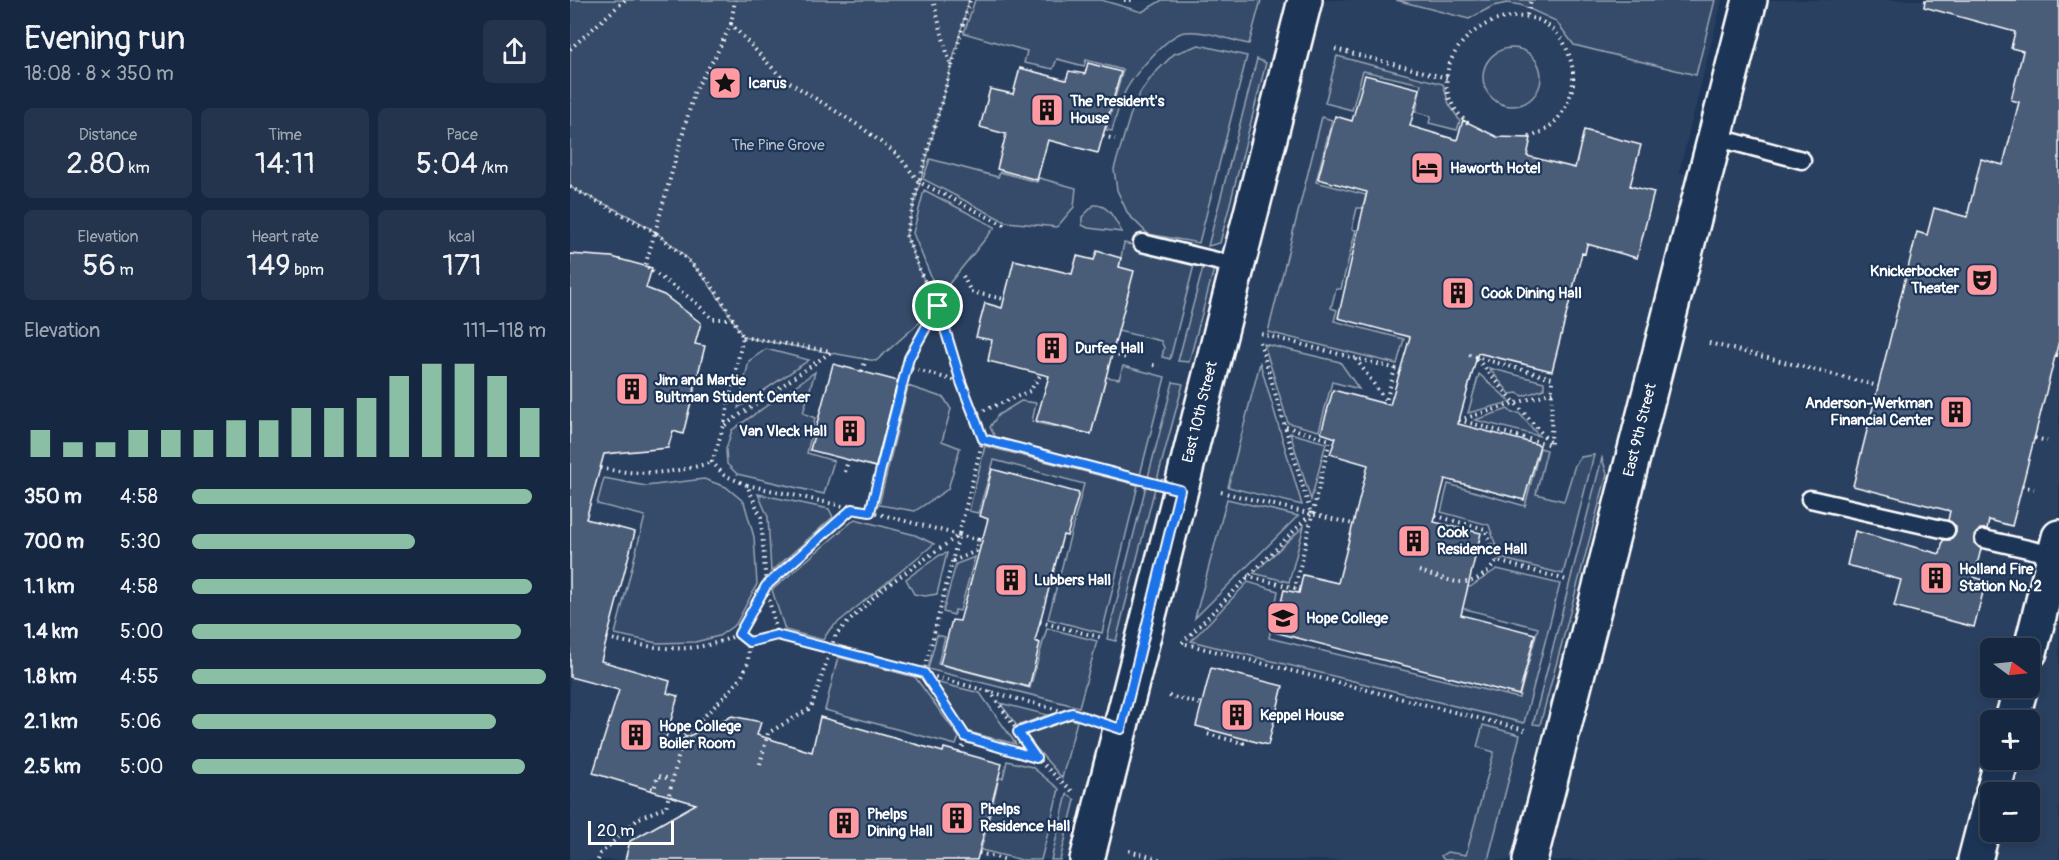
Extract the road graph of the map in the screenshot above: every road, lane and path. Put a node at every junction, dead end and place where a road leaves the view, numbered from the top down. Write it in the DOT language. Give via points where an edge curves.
graph roads {
  1 [pos="626,0"];
  2 [pos="735,0"];
  3 [pos="933,0"];
  4 [pos="970,0"];
  5 [pos="1124,0"];
  6 [pos="1137,0"];
  7 [pos="1305,0"];
  8 [pos="1531,0"];
  9 [pos="1750,0"];
  10 [pos="1527,15"];
  11 [pos="1486,18"];
  12 [pos="1477,22"];
  13 [pos="731,24"];
  14 [pos="570,49"];
  15 [pos="1335,49"];
  16 [pos="951,68"];
  17 [pos="1447,78"];
  18 [pos="1468,123"];
  19 [pos="1103,136"];
  20 [pos="1715,137"];
  21 [pos="1525,138"];
  22 [pos="1115,139"];
  23 [pos="1802,160"];
  24 [pos="919,182"];
  25 [pos="570,187"];
  26 [pos="1004,225"];
  27 [pos="655,232"];
  28 [pos="1142,243"];
  29 [pos="1237,267"];
  30 [pos="963,276"];
  31 [pos="1004,299"];
  32 [pos="938,306"];
  33 [pos="733,320"];
  34 [pos="1261,334"];
  35 [pos="743,337"];
  36 [pos="1260,342"];
  37 [pos="1709,343"];
  38 [pos="1112,354"];
  39 [pos="1469,355"];
  40 [pos="1126,358"];
  41 [pos="1355,358"];
  42 [pos="1476,358"];
  43 [pos="866,359"];
  44 [pos="1153,365"];
  45 [pos="1159,366"];
  46 [pos="906,367"];
  47 [pos="1395,369"];
  48 [pos="1401,370"];
  49 [pos="862,372"];
  50 [pos="1041,374"];
  51 [pos="961,382"];
  52 [pos="1878,386"];
  53 [pos="1553,392"];
  54 [pos="1515,403"];
  55 [pos="973,415"];
  56 [pos="724,425"];
  57 [pos="1283,426"];
  58 [pos="2034,438"];
  59 [pos="983,439"];
  60 [pos="2047,441"];
  61 [pos="1551,445"];
  62 [pos="848,459"];
  63 [pos="712,462"];
  64 [pos="600,468"];
  65 [pos="845,472"];
  66 [pos="747,485"];
  67 [pos="2022,486"];
  68 [pos="2034,489"];
  69 [pos="1180,490"];
  70 [pos="1221,492"];
  71 [pos="1810,499"];
  72 [pos="852,509"];
  73 [pos="870,512"];
  74 [pos="1311,514"];
  75 [pos="1436,516"];
  76 [pos="1353,524"];
  77 [pos="1946,530"];
  78 [pos="959,535"];
  79 [pos="1984,539"];
  80 [pos="2057,546"];
  81 [pos="952,561"];
  82 [pos="1497,561"];
  83 [pos="1419,571"];
  84 [pos="1247,576"];
  85 [pos="1567,580"];
  86 [pos="766,586"];
  87 [pos="1040,622"];
  88 [pos="739,634"];
  89 [pos="777,635"];
  90 [pos="607,638"];
  91 [pos="1103,638"];
  92 [pos="2034,638"];
  93 [pos="749,642"];
  94 [pos="831,649"];
  95 [pos="924,673"];
  96 [pos="989,690"];
  97 [pos="1169,696"];
  98 [pos="1201,704"];
  99 [pos="1072,713"];
  100 [pos="1121,729"];
  101 [pos="1208,729"];
  102 [pos="1018,732"];
  103 [pos="1529,732"];
  104 [pos="966,737"];
  105 [pos="1241,747"];
  106 [pos="961,753"];
  107 [pos="1036,758"];
  108 [pos="760,764"];
  109 [pos="671,779"];
  110 [pos="651,788"];
  111 [pos="1099,817"];
  112 [pos="1980,842"];
  113 [pos="1129,851"];
  114 [pos="979,853"];
  115 [pos="598,860"];
  116 [pos="1006,860"];
  117 [pos="1087,860"];
  118 [pos="1162,860"];
  119 [pos="1530,860"];
  120 [pos="1976,860"];
  1 -- 14 [label="path"];
  2 -- 13 [label="path"];
  3 -- 16 [label="path"];
  4 -- 16 [label="path"];
  5 -- 6 [label="path"];
  7 -- 29 [label="main road, East 10th Street"];
  8 -- 10 [label="path"];
  9 -- 20 [label="main road, East 9th Street"];
  10 -- 11 [label="path" via="1505,13"];
  10 -- 21 [label="path" via="1549,26 1563,42 1574,80 1561,116 1541,133"];
  12 -- 17 [label="path" via="1456,43"];
  13 -- 24 [label="path" via="781,77 898,155"];
  13 -- 27 [label="path" via="694,90"];
  15 -- 17 [label="path"];
  16 -- 24 [label="path"];
  17 -- 18 [label="path" via="1451,99"];
  19 -- 22 [label="path"];
  20 -- 23 [label="lane"];
  20 -- 119 [label="main road, East 9th Street"];
  24 -- 26 [label="path"];
  24 -- 32 [label="path" via="906,235"];
  25 -- 27 [label="path"];
  27 -- 33 [label="path" via="705,278"];
  27 -- 33 [label="path" via="645,266 713,319"];
  28 -- 29 [label="lane"];
  29 -- 69 [label="main road, East 10th Street"];
  30 -- 31 [label="path" via="971,292"];
  32 -- 46 [label="path"];
  32 -- 51 [label="path"];
  33 -- 35 [label="path"];
  34 -- 41 [label="path"];
  35 -- 56 [label="path"];
  35 -- 56 [label="path" via="831,351"];
  36 -- 57 [label="path"];
  37 -- 52 [label="path"];
  38 -- 40 [label="path"];
  39 -- 42 [label="path"];
  41 -- 47 [label="path"];
  41 -- 47 [label="path" via="1386,401"];
  42 -- 53 [label="path" via="1552,378"];
  42 -- 54 [label="path"];
  43 -- 49 [label="path"];
  44 -- 45 [label="path"];
  46 -- 51 [label="path"];
  46 -- 73 [label="path"];
  47 -- 48 [label="path"];
  50 -- 55 [label="path" via="1030,391"];
  51 -- 55 [label="path"];
  53 -- 54 [label="path"];
  53 -- 61 [label="path"];
  54 -- 61 [label="path"];
  54 -- 61 [label="path" via="1459,420"];
  55 -- 59 [label="path"];
  56 -- 63 [label="path"];
  57 -- 74 [label="path"];
  57 -- 74 [label="path" via="1329,440"];
  58 -- 60 [label="path"];
  59 -- 69 [label="path"];
  59 -- 78 [label="path"];
  62 -- 65 [label="path"];
  63 -- 64 [label="path" via="685,471 653,474"];
  63 -- 66 [label="path" via="724,475"];
  66 -- 72 [label="path"];
  66 -- 86 [label="path" via="761,517"];
  67 -- 68 [label="path"];
  69 -- 100 [label="main road, East 10th Street"];
  70 -- 74 [label="path"];
  71 -- 77 [label="lane"];
  72 -- 73 [label="path"];
  72 -- 86 [label="path"];
  73 -- 78 [label="path"];
  74 -- 76 [label="path"];
  74 -- 84 [label="path"];
  74 -- 84 [label="path" via="1295,588"];
  75 -- 82 [label="path" via="1485,529"];
  78 -- 81 [label="path"];
  78 -- 81 [label="path" via="981,541 976,551"];
  78 -- 94 [label="path" via="882,589 836,634"];
  79 -- 80 [label="lane"];
  80 -- 92 [label="main road"];
  81 -- 95 [label="path"];
  82 -- 83 [label="path" via="1479,579 1465,584"];
  82 -- 85 [label="path"];
  84 -- 103 [label="path" via="1182,643"];
  86 -- 88 [label="path"];
  86 -- 89 [label="path"];
  87 -- 91 [label="path"];
  88 -- 90 [label="path" via="689,649 652,648"];
  88 -- 93 [label="path"];
  89 -- 93 [label="path"];
  89 -- 94 [label="path"];
  93 -- 109 [label="path" via="748,663 741,678 682,737"];
  94 -- 95 [label="path"];
  94 -- 108 [label="path" via="811,708 768,733"];
  95 -- 96 [label="path"];
  95 -- 104 [label="path"];
  96 -- 99 [label="path"];
  96 -- 102 [label="path"];
  97 -- 98 [label="path"];
  99 -- 100 [label="path"];
  99 -- 102 [label="path"];
  100 -- 111 [label="main road, East 10th Street"];
  101 -- 105 [label="path" via="1207,734 1243,743"];
  102 -- 107 [label="path"];
  104 -- 106 [label="path"];
  104 -- 107 [label="path"];
  107 -- 111 [label="path"];
  109 -- 110 [label="path" via="658,776 654,789"];
  109 -- 115 [label="path" via="666,807 639,818"];
  111 -- 117 [label="main road, East 10th Street"];
  112 -- 120 [label="main road"];
  113 -- 118 [label="path"];
  114 -- 116 [label="path"];
}
